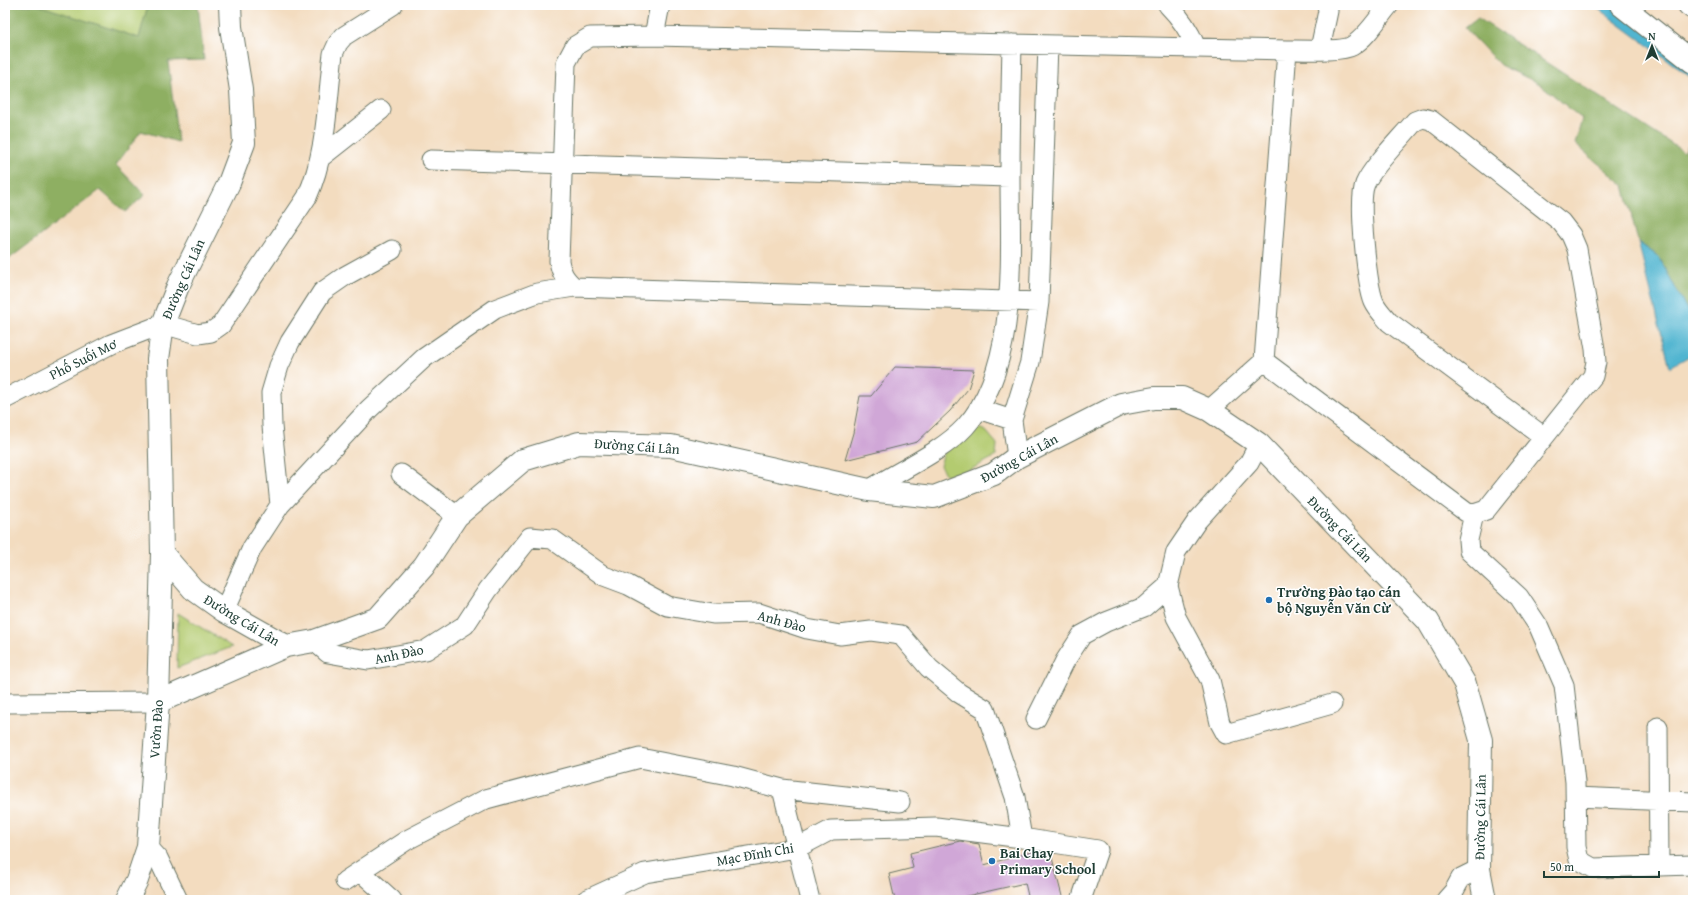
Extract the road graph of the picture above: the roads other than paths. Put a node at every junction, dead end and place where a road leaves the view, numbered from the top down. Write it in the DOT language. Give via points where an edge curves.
graph roads {
  1 [pos="230,5"];
  2 [pos="393,5"];
  3 [pos="660,5"];
  4 [pos="1168,5"];
  5 [pos="1327,5"];
  6 [pos="1389,5"];
  7 [pos="1621,5"];
  8 [pos="1639,5"];
  9 [pos="1689,5"];
  10 [pos="1693,8"];
  11 [pos="654,36"];
  12 [pos="1012,44"];
  13 [pos="1048,45"];
  14 [pos="1196,47"];
  15 [pos="1693,47"];
  16 [pos="1320,49"];
  17 [pos="1287,50"];
  18 [pos="1693,62"];
  19 [pos="381,110"];
  20 [pos="320,158"];
  21 [pos="431,160"];
  22 [pos="563,164"];
  23 [pos="1010,178"];
  24 [pos="392,250"];
  25 [pos="574,287"];
  26 [pos="1010,302"];
  27 [pos="1039,302"];
  28 [pos="163,324"];
  29 [pos="1264,361"];
  30 [pos="5,399"];
  31 [pos="978,409"];
  32 [pos="1210,410"];
  33 [pos="1012,420"];
  34 [pos="1544,437"];
  35 [pos="1259,444"];
  36 [pos="1017,457"];
  37 [pos="401,474"];
  38 [pos="869,490"];
  39 [pos="280,505"];
  40 [pos="1474,514"];
  41 [pos="457,516"];
  42 [pos="162,553"];
  43 [pos="1168,586"];
  44 [pos="224,611"];
  45 [pos="314,641"];
  46 [pos="286,646"];
  47 [pos="158,702"];
  48 [pos="5,703"];
  49 [pos="1332,704"];
  50 [pos="1036,719"];
  51 [pos="1658,727"];
  52 [pos="782,789"];
  53 [pos="1576,797"];
  54 [pos="1658,801"];
  55 [pos="900,802"];
  56 [pos="1693,802"];
  57 [pos="1022,838"];
  58 [pos="148,847"];
  59 [pos="797,848"];
  60 [pos="1693,865"];
  61 [pos="1660,866"];
  62 [pos="1479,869"];
  63 [pos="127,900"];
  64 [pos="178,900"];
  65 [pos="392,900"];
  66 [pos="586,900"];
  67 [pos="810,900"];
  68 [pos="1081,900"];
  69 [pos="1446,900"];
  70 [pos="1485,900"];
  1 -- 28 [label="main road, Đường Cái Lân" via="241,90 244,143 229,183 178,286"];
  2 -- 20 [label="street" via="338,42 334,54"];
  3 -- 11 [label="street"];
  4 -- 14 [label="street" via="1189,30"];
  5 -- 16 [label="street"];
  6 -- 16 [label="street" via="1350,47"];
  7 -- 18 [label="main road"];
  8 -- 15 [label="main road"];
  9 -- 10 [label="main road"];
  11 -- 12 [label="street"];
  11 -- 22 [label="street" via="590,37 575,46 566,63"];
  12 -- 13 [label="street"];
  12 -- 23 [label="street"];
  13 -- 14 [label="street"];
  13 -- 27 [label="street"];
  14 -- 17 [label="street"];
  16 -- 17 [label="street"];
  17 -- 29 [label="street"];
  19 -- 20 [label="street"];
  20 -- 28 [label="street" via="316,178 307,197 221,325 210,332 198,334"];
  21 -- 22 [label="street"];
  22 -- 23 [label="street"];
  22 -- 25 [label="street" via="559,261 566,280"];
  23 -- 26 [label="street"];
  24 -- 39 [label="street" via="322,292 290,342 279,366 271,392"];
  25 -- 26 [label="street"];
  25 -- 39 [label="street" via="537,293 495,309 424,358 369,409"];
  26 -- 27 [label="street"];
  26 -- 31 [label="street" via="996,369"];
  27 -- 33 [label="street" via="1030,362"];
  28 -- 30 [label="street, Phố Suối Mơ" via="111,344"];
  28 -- 42 [label="main road, Đường Cái Lân" via="158,359"];
  29 -- 32 [label="street"];
  29 -- 40 [label="street" via="1466,512"];
  31 -- 33 [label="street"];
  31 -- 38 [label="street" via="950,442"];
  32 -- 35 [label="main road, Đường Cái Lân"];
  32 -- 36 [label="main road, Đường Cái Lân" via="1182,398 1154,398 1121,404"];
  33 -- 36 [label="street"];
  34 -- 34 [label="street" via="1593,376 1596,362 1577,249 1561,222 1431,120 1423,118 1415,121 1365,184 1362,202 1369,283 1375,303 1389,322"];
  34 -- 40 [label="street" via="1486,510"];
  35 -- 43 [label="street" via="1249,463 1197,521 1176,552"];
  35 -- 62 [label="main road, Đường Cái Lân" via="1428,621 1465,684 1481,740"];
  36 -- 38 [label="main road, Đường Cái Lân" via="994,474 934,497"];
  37 -- 41 [label="street"];
  38 -- 41 [label="main road, Đường Cái Lân" via="671,446 579,443 523,460"];
  39 -- 44 [label="street" via="252,548"];
  40 -- 53 [label="street" via="1468,540 1469,551 1519,597 1539,627 1564,685"];
  41 -- 45 [label="main road, Đường Cái Lân" via="424,566 378,618"];
  42 -- 44 [label="main road, Đường Cái Lân" via="193,590"];
  42 -- 47 [label="main road, Vườn Đào"];
  43 -- 49 [label="street" via="1176,617 1210,680 1220,723 1226,734"];
  43 -- 50 [label="street" via="1144,607 1082,635 1065,661"];
  44 -- 46 [label="main road, Đường Cái Lân"];
  45 -- 46 [label="main road, Đường Cái Lân"];
  45 -- 57 [label="street, Anh Đào" via="328,653 368,660 426,650 466,625 488,590 530,537 552,539 604,576 628,585 667,606 714,614 758,613 807,629 840,635 871,630 901,635 929,668 959,693 985,709 1015,797"];
  46 -- 47 [label="main road"];
  47 -- 48 [label="street"];
  47 -- 58 [label="main road, Vườn Đào"];
  51 -- 54 [label="street"];
  52 -- 55 [label="street"];
  52 -- 59 [label="street"];
  52 -- 65 [label="street" via="733,776 640,758 486,799 406,840 352,876"];
  53 -- 54 [label="street"];
  53 -- 61 [label="street" via="1576,847 1580,860 1593,868"];
  54 -- 56 [label="street"];
  54 -- 61 [label="street"];
  57 -- 59 [label="street, Mạc Đĩnh Chi" via="936,827 831,830"];
  57 -- 68 [label="street" via="1098,850"];
  58 -- 63 [label="main road, Vườn Đào"];
  58 -- 64 [label="street" via="158,858"];
  59 -- 66 [label="street, Mạc Đĩnh Chi" via="645,873"];
  59 -- 67 [label="street"];
  60 -- 61 [label="street"];
  62 -- 69 [label="street" via="1461,878"];
  62 -- 70 [label="main road, Đường Cái Lân"];
}
